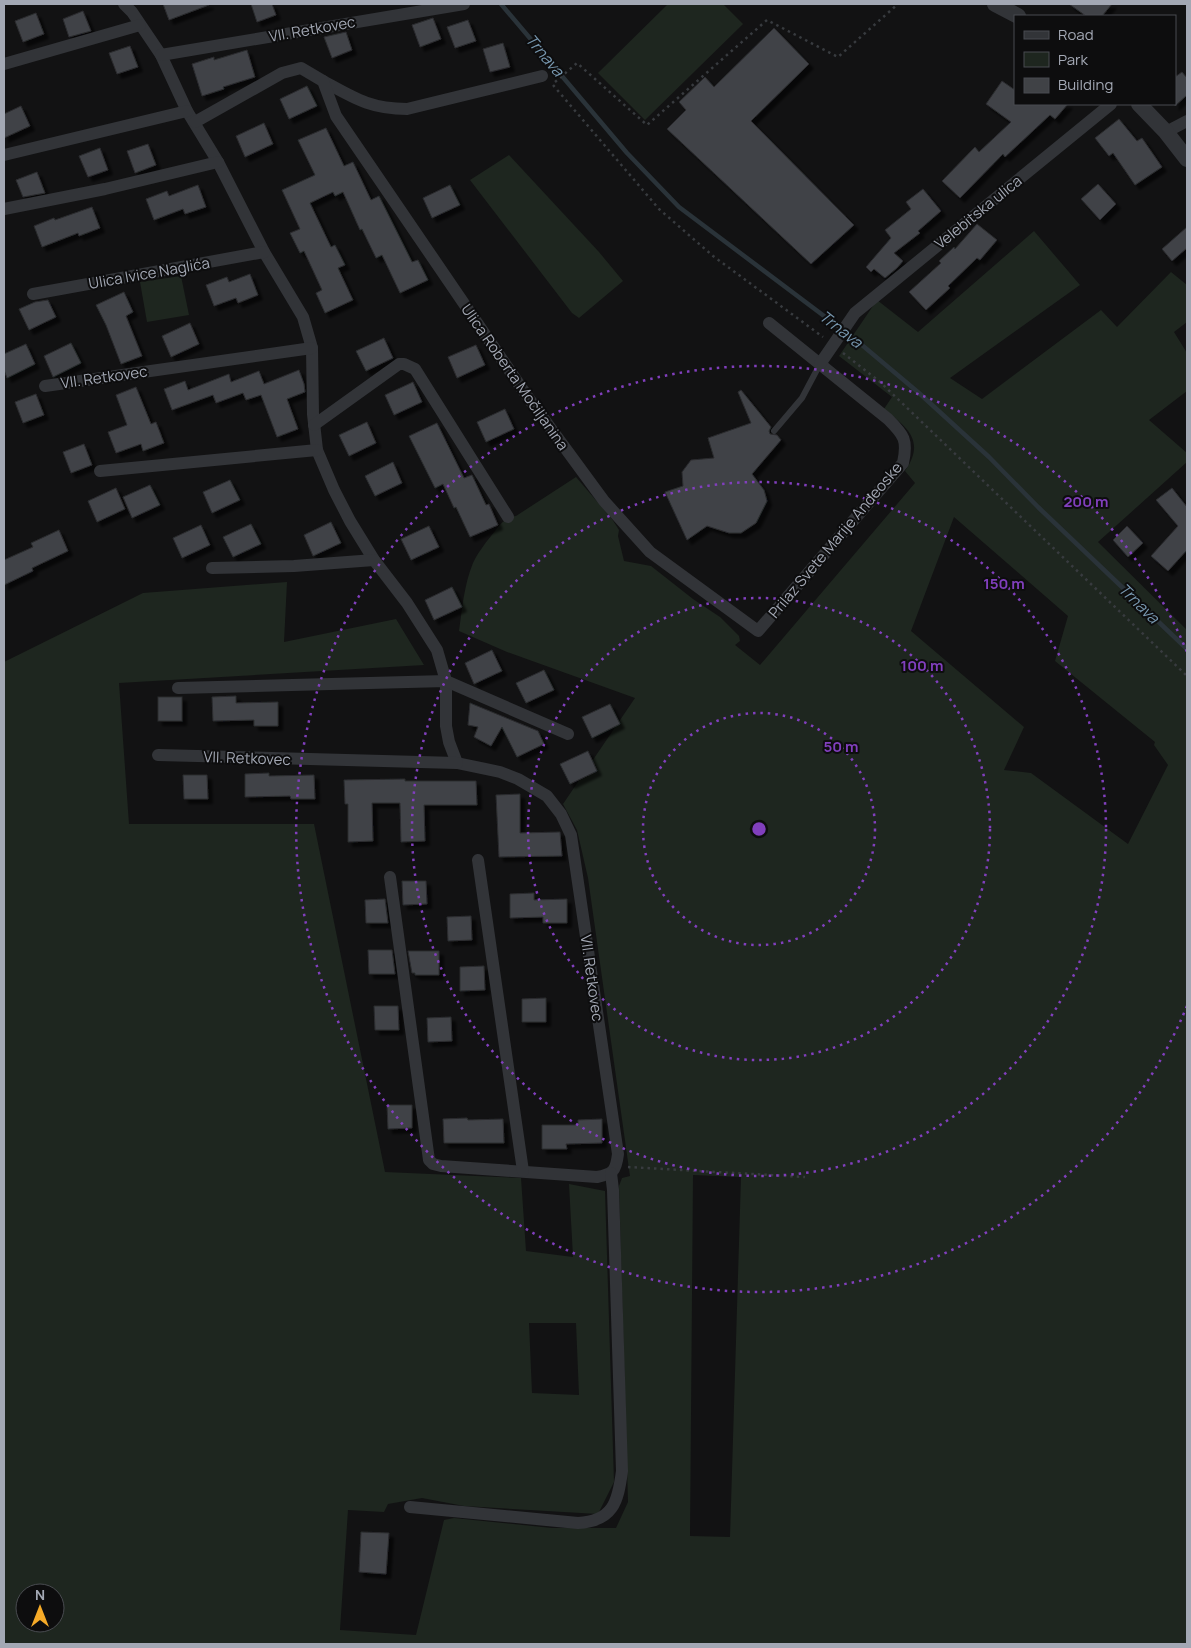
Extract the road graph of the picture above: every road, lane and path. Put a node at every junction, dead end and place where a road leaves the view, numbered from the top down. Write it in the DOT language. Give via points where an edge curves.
graph roads {
  1 [pos="124,4"];
  2 [pos="464,4"];
  3 [pos="898,4"];
  4 [pos="140,25"];
  5 [pos="160,55"];
  6 [pos="4,64"];
  7 [pos="542,76"];
  8 [pos="323,80"];
  9 [pos="552,84"];
  10 [pos="1110,105"];
  11 [pos="1140,105"];
  12 [pos="187,111"];
  13 [pos="1187,121"];
  14 [pos="195,122"];
  15 [pos="1166,132"];
  16 [pos="4,155"];
  17 [pos="1187,159"];
  18 [pos="218,162"];
  19 [pos="4,210"];
  20 [pos="264,252"];
  21 [pos="33,294"];
  22 [pos="769,323"];
  23 [pos="834,342"];
  24 [pos="312,348"];
  25 [pos="820,364"];
  26 [pos="45,386"];
  27 [pos="314,425"];
  28 [pos="774,431"];
  29 [pos="317,450"];
  30 [pos="100,471"];
  31 [pos="508,517"];
  32 [pos="374,560"];
  33 [pos="212,568"];
  34 [pos="758,631"];
  35 [pos="1187,676"];
  36 [pos="446,681"];
  37 [pos="178,688"];
  38 [pos="568,734"];
  39 [pos="158,755"];
  40 [pos="457,763"];
  41 [pos="478,860"];
  42 [pos="390,877"];
  43 [pos="614,1170"];
  44 [pos="523,1171"];
  45 [pos="805,1177"];
  46 [pos="410,1507"];
  1 -- 4 [label="street"];
  2 -- 5 [label="street, VII. Retkovec"];
  3 -- 9 [label="path" via="838,57 767,20 647,125 577,63"];
  4 -- 5 [label="street"];
  4 -- 6 [label="street"];
  5 -- 12 [label="street"];
  7 -- 8 [label="street" via="407,108 387,108 362,101"];
  7 -- 9 [label="path"];
  8 -- 14 [label="street" via="301,68 282,73"];
  8 -- 34 [label="street, Ulica Roberta Močiljanina" via="336,116 506,367 604,501 650,552"];
  9 -- 23 [label="path" via="659,209 713,256"];
  10 -- 23 [label="street, Velebitska ulica" via="855,313"];
  11 -- 15 [label="street"];
  12 -- 14 [label="street"];
  12 -- 16 [label="street"];
  13 -- 15 [label="street"];
  14 -- 18 [label="street"];
  15 -- 17 [label="street"];
  18 -- 19 [label="street"];
  18 -- 20 [label="street"];
  20 -- 21 [label="street, Ulica Ivice Naglića"];
  20 -- 24 [label="street" via="303,317"];
  22 -- 25 [label="street, Prilaz Svete Marije Anđeoske"];
  23 -- 25 [label="street"];
  23 -- 35 [label="path" via="880,382"];
  24 -- 26 [label="street, VII. Retkovec"];
  24 -- 27 [label="street"];
  25 -- 28 [label="lane" via="802,398"];
  25 -- 34 [label="street, Prilaz Svete Marije Anđeoske" via="902,433 906,448 903,463"];
  27 -- 29 [label="street"];
  27 -- 31 [label="street" via="399,364 415,368"];
  29 -- 30 [label="street"];
  29 -- 32 [label="street" via="342,505"];
  32 -- 33 [label="street"];
  32 -- 36 [label="street" via="437,650"];
  36 -- 37 [label="street"];
  36 -- 38 [label="street"];
  36 -- 40 [label="street" via="446,726"];
  39 -- 40 [label="street, VII. Retkovec"];
  40 -- 43 [label="street, VII. Retkovec" via="500,772 547,796 571,834 618,1154"];
  41 -- 44 [label="street"];
  42 -- 44 [label="street" via="429,1160 441,1166"];
  43 -- 44 [label="street" via="597,1177"];
  43 -- 45 [label="path"];
  43 -- 46 [label="street, VII. Retkovec" via="622,1471 619,1493 612,1508 591,1523 578,1523"];
}
